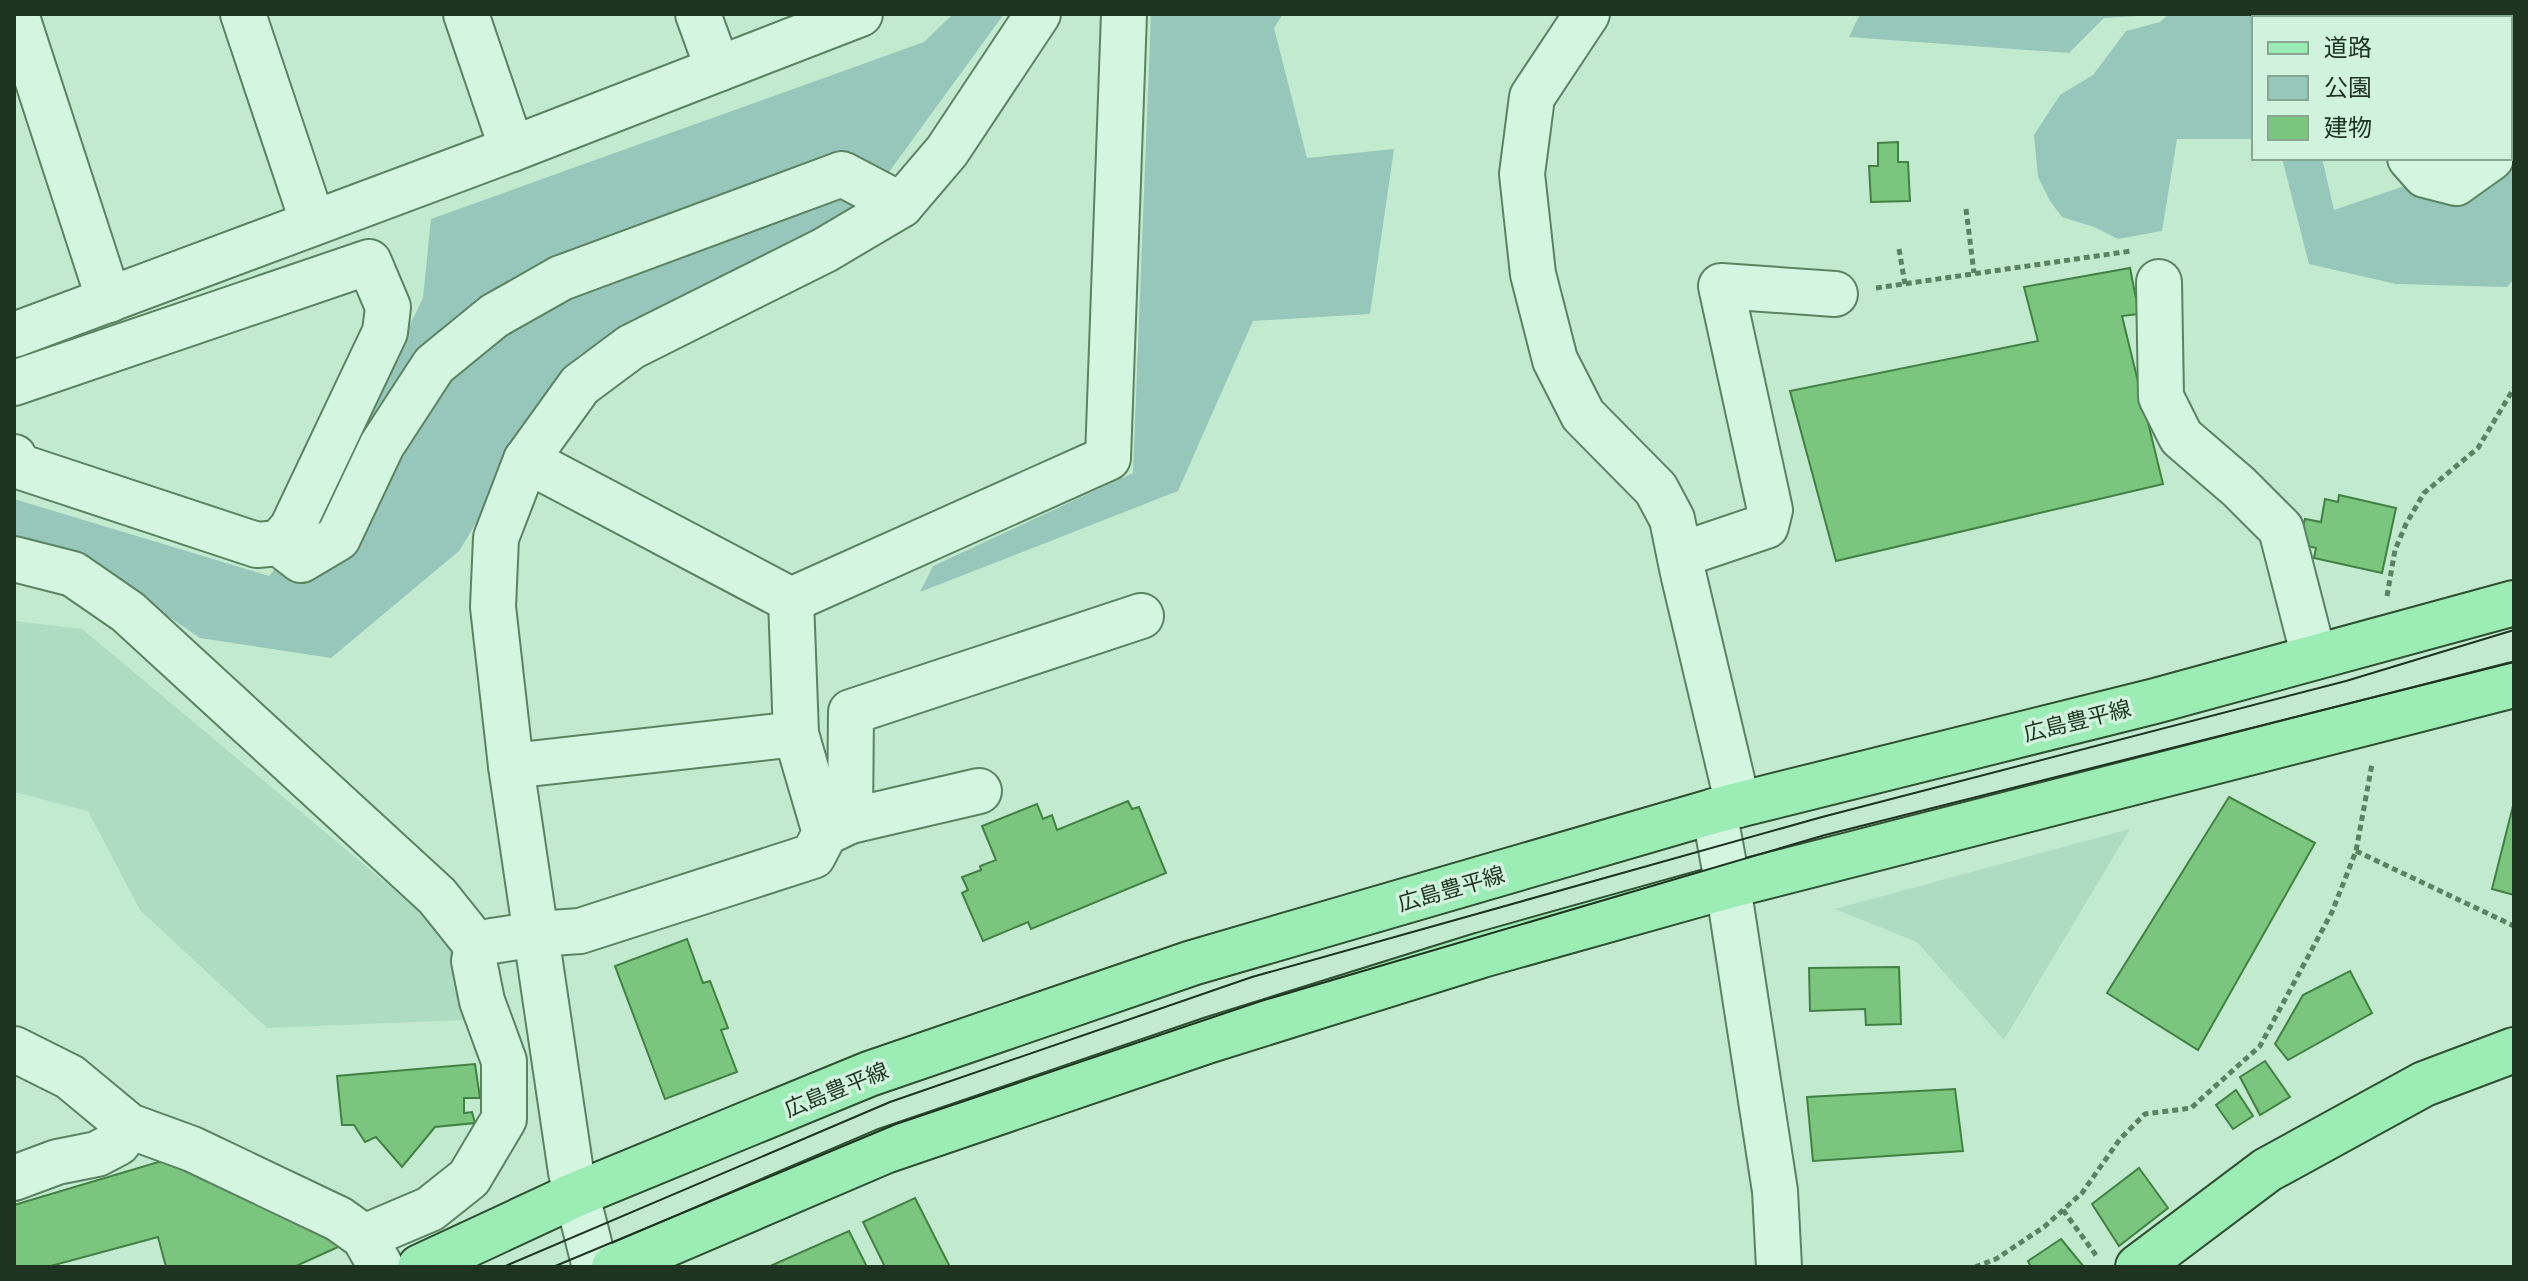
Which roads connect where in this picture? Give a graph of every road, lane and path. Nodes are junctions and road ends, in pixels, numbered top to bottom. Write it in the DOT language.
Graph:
graph roads {
  1 [pos="16,14"];
  2 [pos="243,14"];
  3 [pos="466,14"];
  4 [pos="698,14"];
  5 [pos="860,14"];
  6 [pos="1038,14"];
  7 [pos="1124,14"];
  8 [pos="1587,14"];
  9 [pos="718,69"];
  10 [pos="512,149"];
  11 [pos="2412,160"];
  12 [pos="2488,160"];
  13 [pos="901,205"];
  14 [pos="1966,209"];
  15 [pos="313,223"];
  16 [pos="1899,249"];
  17 [pos="2116,252"];
  18 [pos="1974,273"];
  19 [pos="2159,282"];
  20 [pos="1905,284"];
  21 [pos="1835,294"];
  22 [pos="109,300"];
  23 [pos="14,335"];
  24 [pos="14,383"];
  25 [pos="2514,388"];
  26 [pos="14,457"];
  27 [pos="526,460"];
  28 [pos="279,543"];
  29 [pos="1680,555"];
  30 [pos="14,559"];
  31 [pos="791,600"];
  32 [pos="2514,603"];
  33 [pos="2384,606"];
  34 [pos="1141,616"];
  35 [pos="2314,657"];
  36 [pos="2514,685"];
  37 [pos="796,734"];
  38 [pos="2373,756"];
  39 [pos="511,766"];
  40 [pos="979,791"];
  41 [pos="1726,808"];
  42 [pos="838,827"];
  43 [pos="2356,851"];
  44 [pos="1728,886"];
  45 [pos="2514,926"];
  46 [pos="537,934"];
  47 [pos="477,946"];
  48 [pos="14,1049"];
  49 [pos="2514,1050"];
  50 [pos="129,1126"];
  51 [pos="14,1178"];
  52 [pos="577,1194"];
  53 [pos="2063,1210"];
  54 [pos="373,1252"];
  55 [pos="420,1267"];
  56 [pos="595,1267"];
  57 [pos="614,1267"];
  58 [pos="1779,1267"];
  59 [pos="1975,1267"];
  60 [pos="2105,1267"];
  61 [pos="2138,1267"];
  1 -- 22 [label="street"];
  2 -- 15 [label="street"];
  3 -- 10 [label="street"];
  4 -- 9 [label="street"];
  5 -- 9 [label="street"];
  6 -- 13 [label="street"];
  7 -- 31 [label="street"];
  8 -- 29 [label="street"];
  9 -- 10 [label="street"];
  10 -- 15 [label="street"];
  11 -- 12 [label="street"];
  13 -- 27 [label="street"];
  13 -- 28 [label="street"];
  14 -- 18 [label="path"];
  15 -- 22 [label="street"];
  16 -- 20 [label="path"];
  17 -- 18 [label="path"];
  18 -- 20 [label="path"];
  19 -- 35 [label="street"];
  20 -- 21 [label="path"];
  21 -- 29 [label="street"];
  22 -- 23 [label="street"];
  24 -- 28 [label="street"];
  25 -- 33 [label="path"];
  26 -- 28 [label="street"];
  27 -- 31 [label="street"];
  27 -- 39 [label="street"];
  29 -- 41 [label="street"];
  30 -- 47 [label="street"];
  31 -- 37 [label="street"];
  32 -- 35 [label="main road, 広島豊平線"];
  34 -- 42 [label="street"];
  35 -- 41 [label="main road, 広島豊平線"];
  36 -- 44 [label="main road"];
  37 -- 39 [label="street"];
  37 -- 42 [label="street"];
  38 -- 43 [label="path"];
  39 -- 46 [label="street"];
  40 -- 42 [label="street"];
  41 -- 44 [label="street"];
  41 -- 52 [label="main road, 広島豊平線"];
  42 -- 46 [label="street"];
  43 -- 45 [label="path"];
  43 -- 53 [label="path"];
  44 -- 57 [label="main road"];
  44 -- 58 [label="street"];
  46 -- 47 [label="street"];
  46 -- 52 [label="street"];
  47 -- 54 [label="street"];
  48 -- 50 [label="street"];
  49 -- 61 [label="main road"];
  50 -- 51 [label="street"];
  50 -- 54 [label="street"];
  52 -- 55 [label="main road, 広島豊平線"];
  52 -- 56 [label="street"];
  53 -- 59 [label="path"];
  53 -- 60 [label="path"];
}
